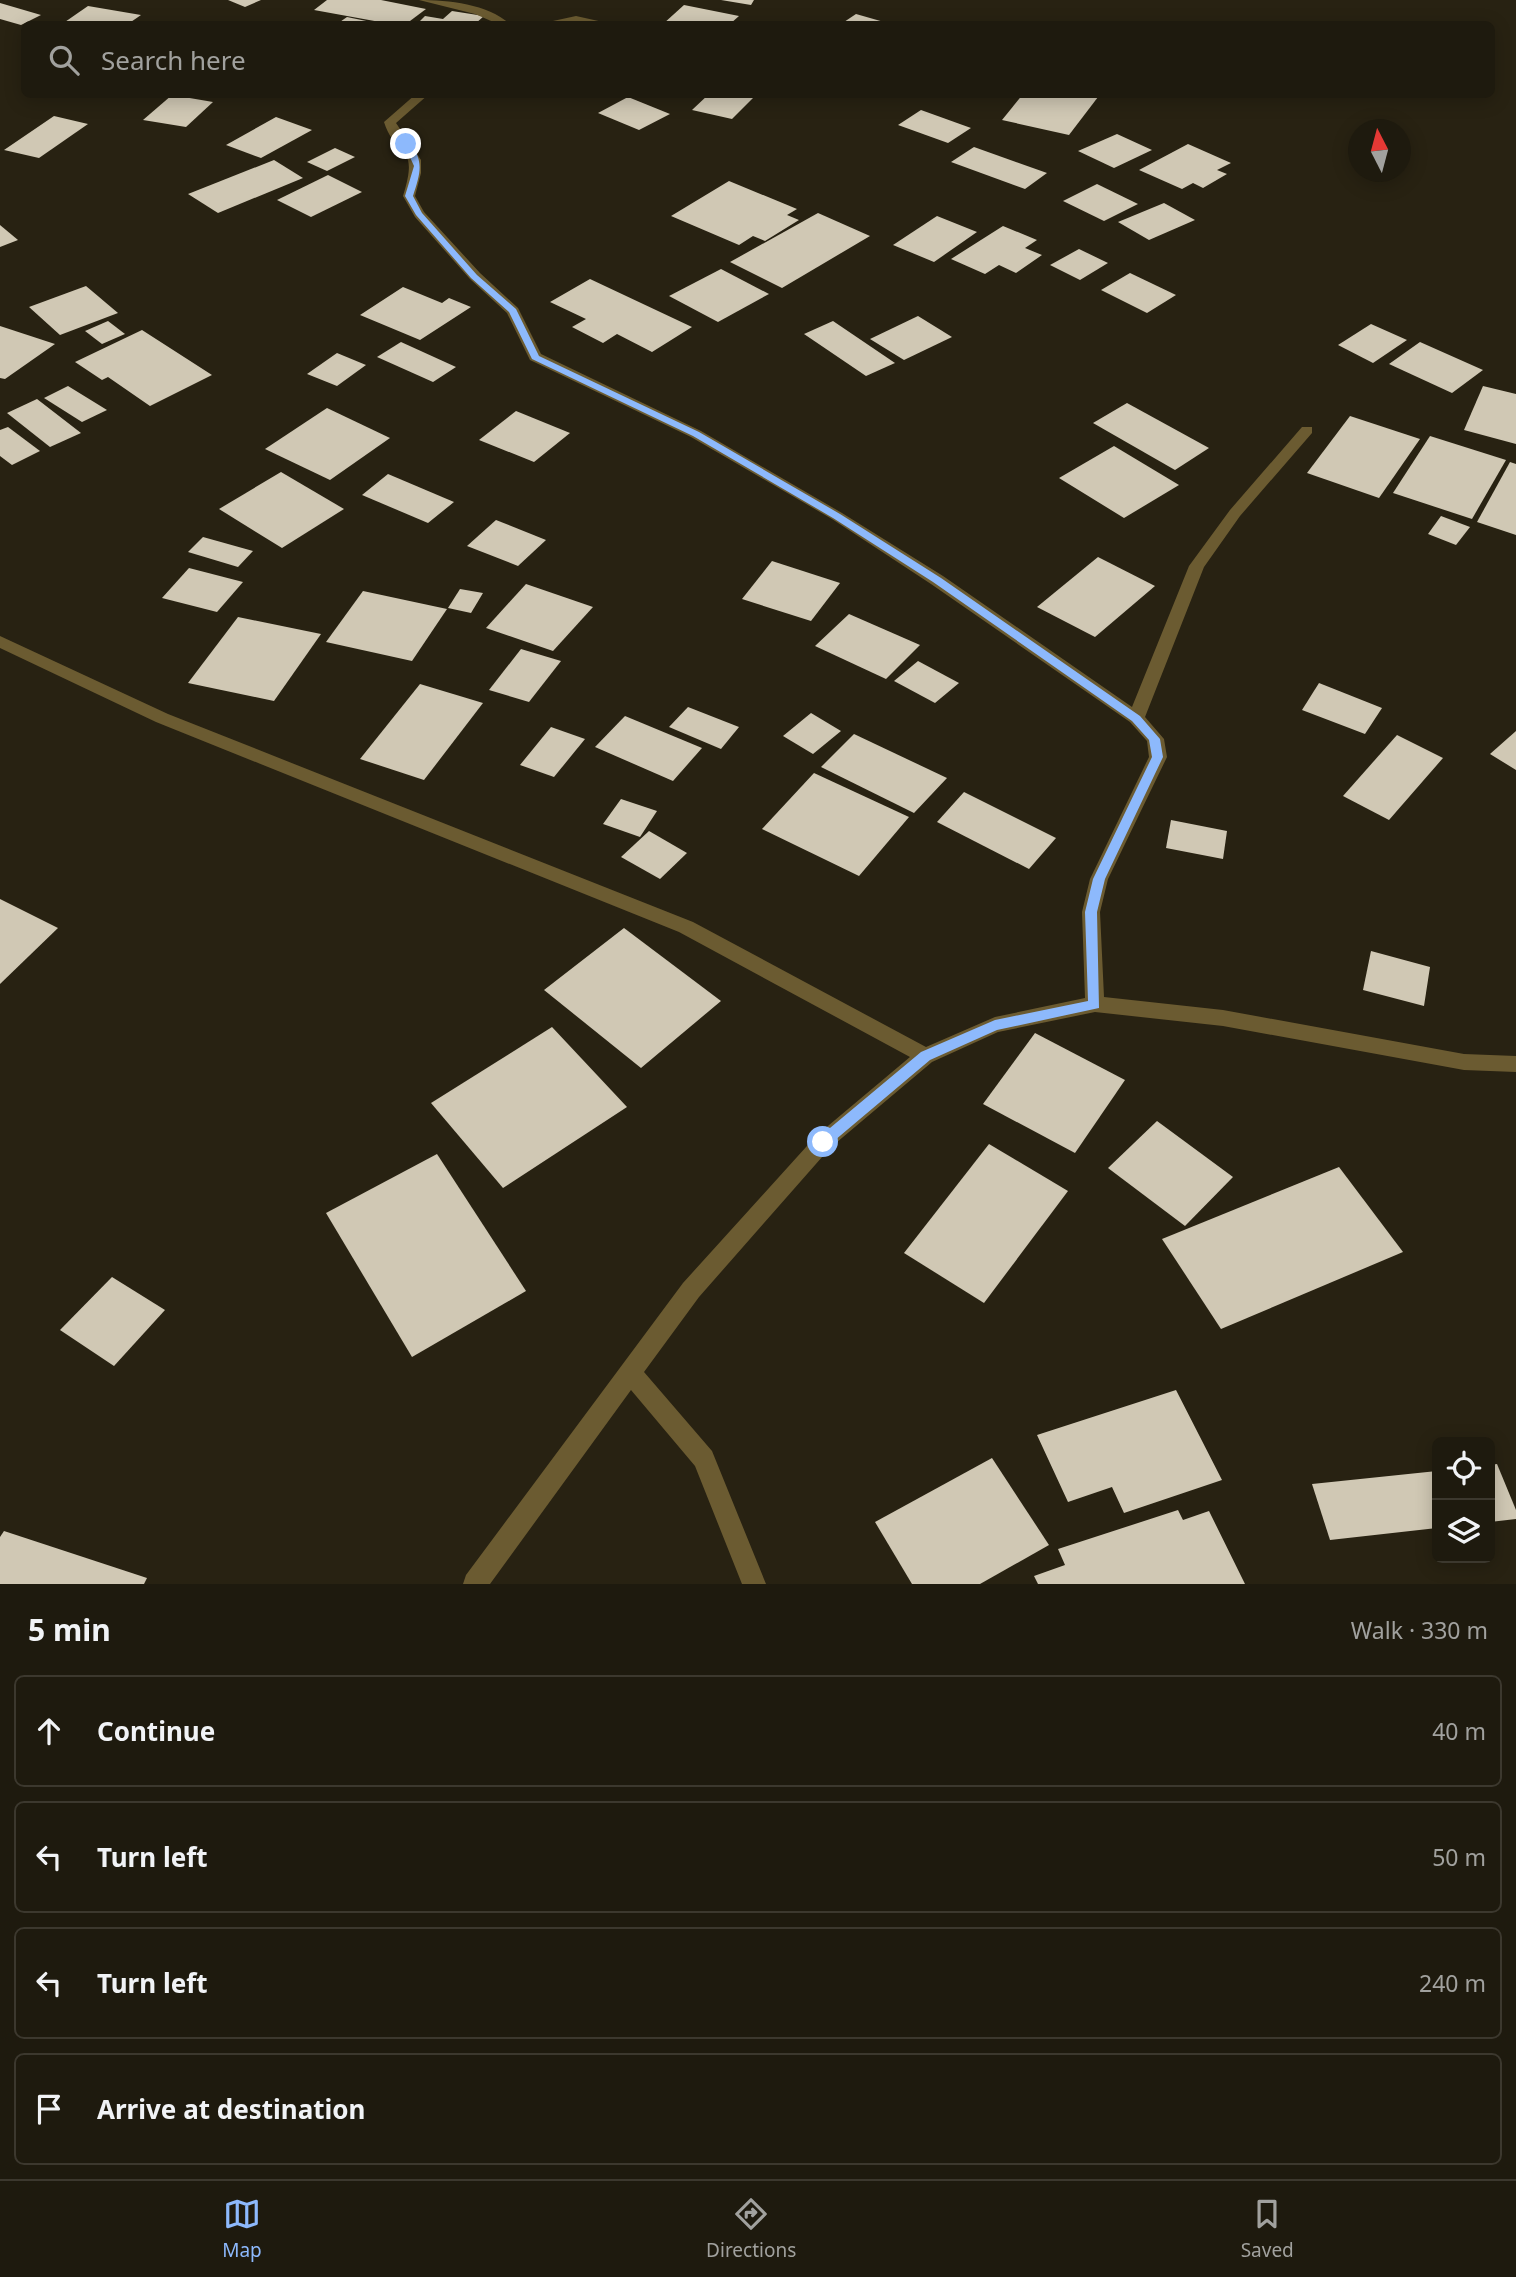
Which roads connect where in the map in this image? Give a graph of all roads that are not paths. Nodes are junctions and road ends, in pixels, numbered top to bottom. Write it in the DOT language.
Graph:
graph roads {
  1 [pos="424,0"];
  2 [pos="499,21"];
  3 [pos="563,21"];
  4 [pos="588,21"];
  5 [pos="419,98"];
  6 [pos="1307,430"];
  7 [pos="0,641"];
  8 [pos="1136,718"];
  9 [pos="1095,1004"];
  10 [pos="925,1056"];
  11 [pos="1516,1064"];
  12 [pos="631,1373"];
  13 [pos="475,1584"];
  14 [pos="754,1584"];
  1 -- 2 [label="street"];
  3 -- 4 [label="street"];
  5 -- 8 [label="street"];
  6 -- 8 [label="street"];
  7 -- 10 [label="street"];
  8 -- 9 [label="street"];
  9 -- 10 [label="street"];
  9 -- 11 [label="street"];
  10 -- 12 [label="street"];
  12 -- 13 [label="street"];
  12 -- 14 [label="street"];
}
